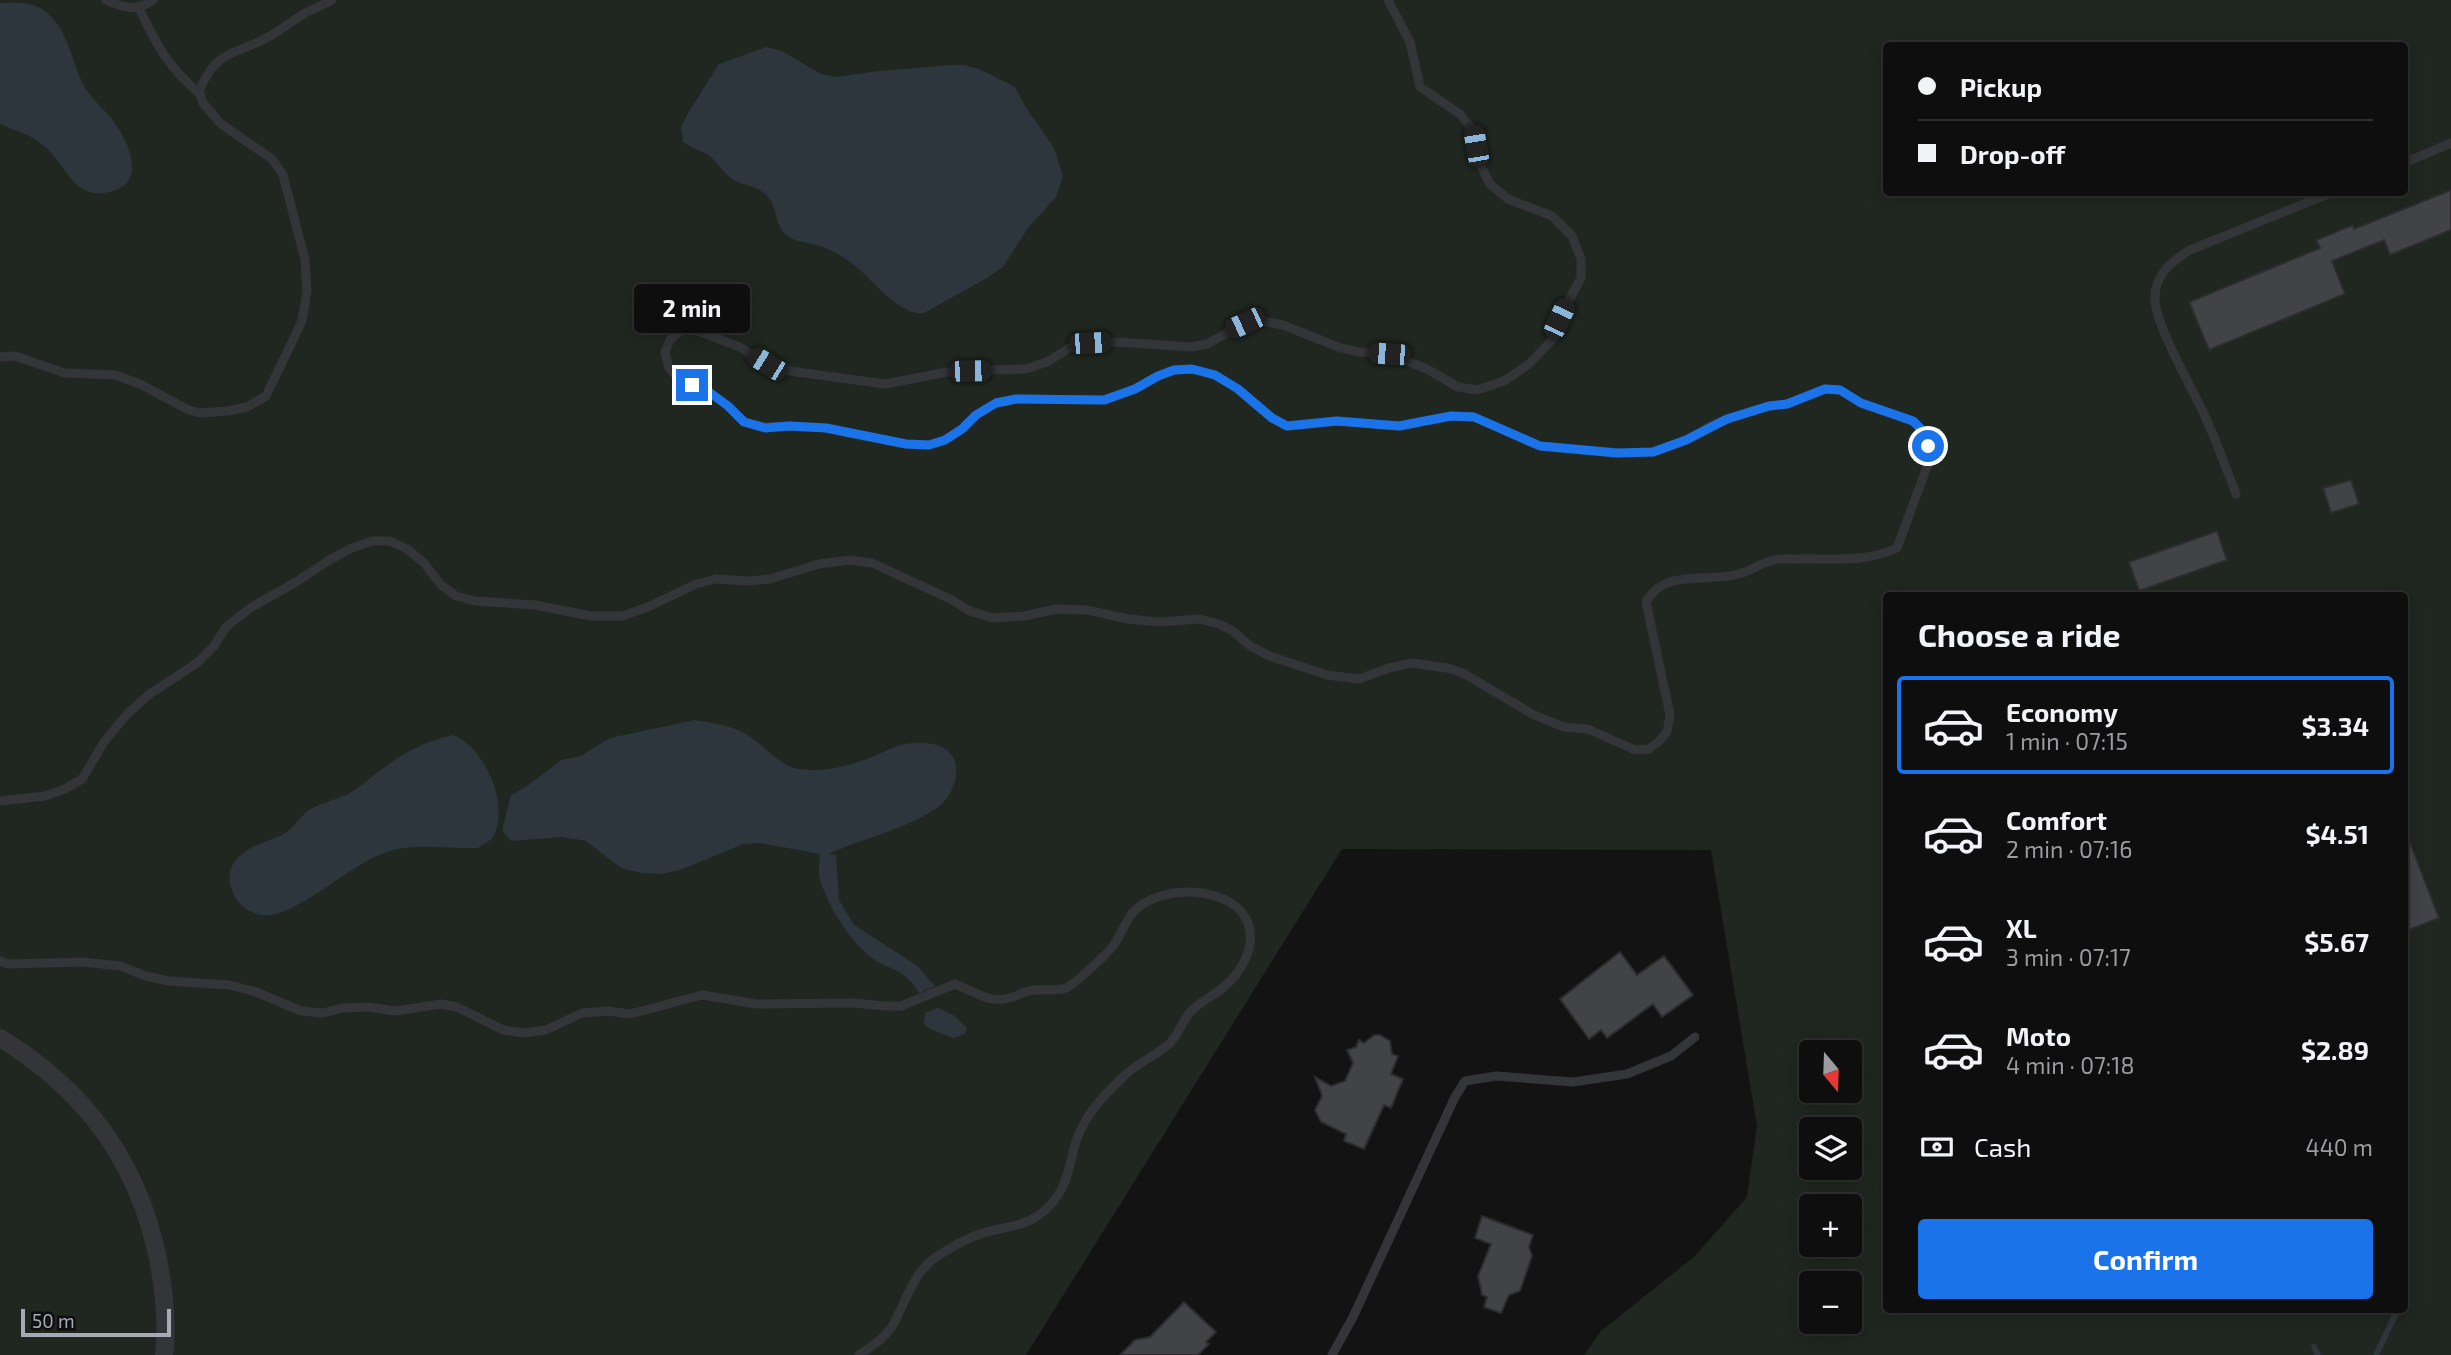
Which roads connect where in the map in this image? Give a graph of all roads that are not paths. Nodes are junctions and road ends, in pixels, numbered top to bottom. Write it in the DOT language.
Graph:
graph roads {
  1 [pos="106,0"];
  2 [pos="153,0"];
  3 [pos="332,0"];
  4 [pos="1388,0"];
  5 [pos="139,8"];
  6 [pos="201,96"];
  7 [pos="2451,143"];
  8 [pos="2408,161"];
  9 [pos="2323,196"];
  10 [pos="0,357"];
  11 [pos="2236,494"];
  12 [pos="0,801"];
  13 [pos="0,961"];
  14 [pos="1695,1037"];
  15 [pos="0,1038"];
  16 [pos="164,1355"];
  17 [pos="859,1355"];
  18 [pos="1332,1355"];
  1 -- 5 [label="lane"];
  2 -- 5 [label="lane"];
  3 -- 6 [label="lane"];
  4 -- 12 [label="lane"];
  5 -- 6 [label="lane"];
  6 -- 10 [label="lane"];
  7 -- 8 [label="lane"];
  9 -- 11 [label="lane"];
  13 -- 17 [label="lane"];
  14 -- 18 [label="lane"];
  15 -- 16 [label="street"];
}
